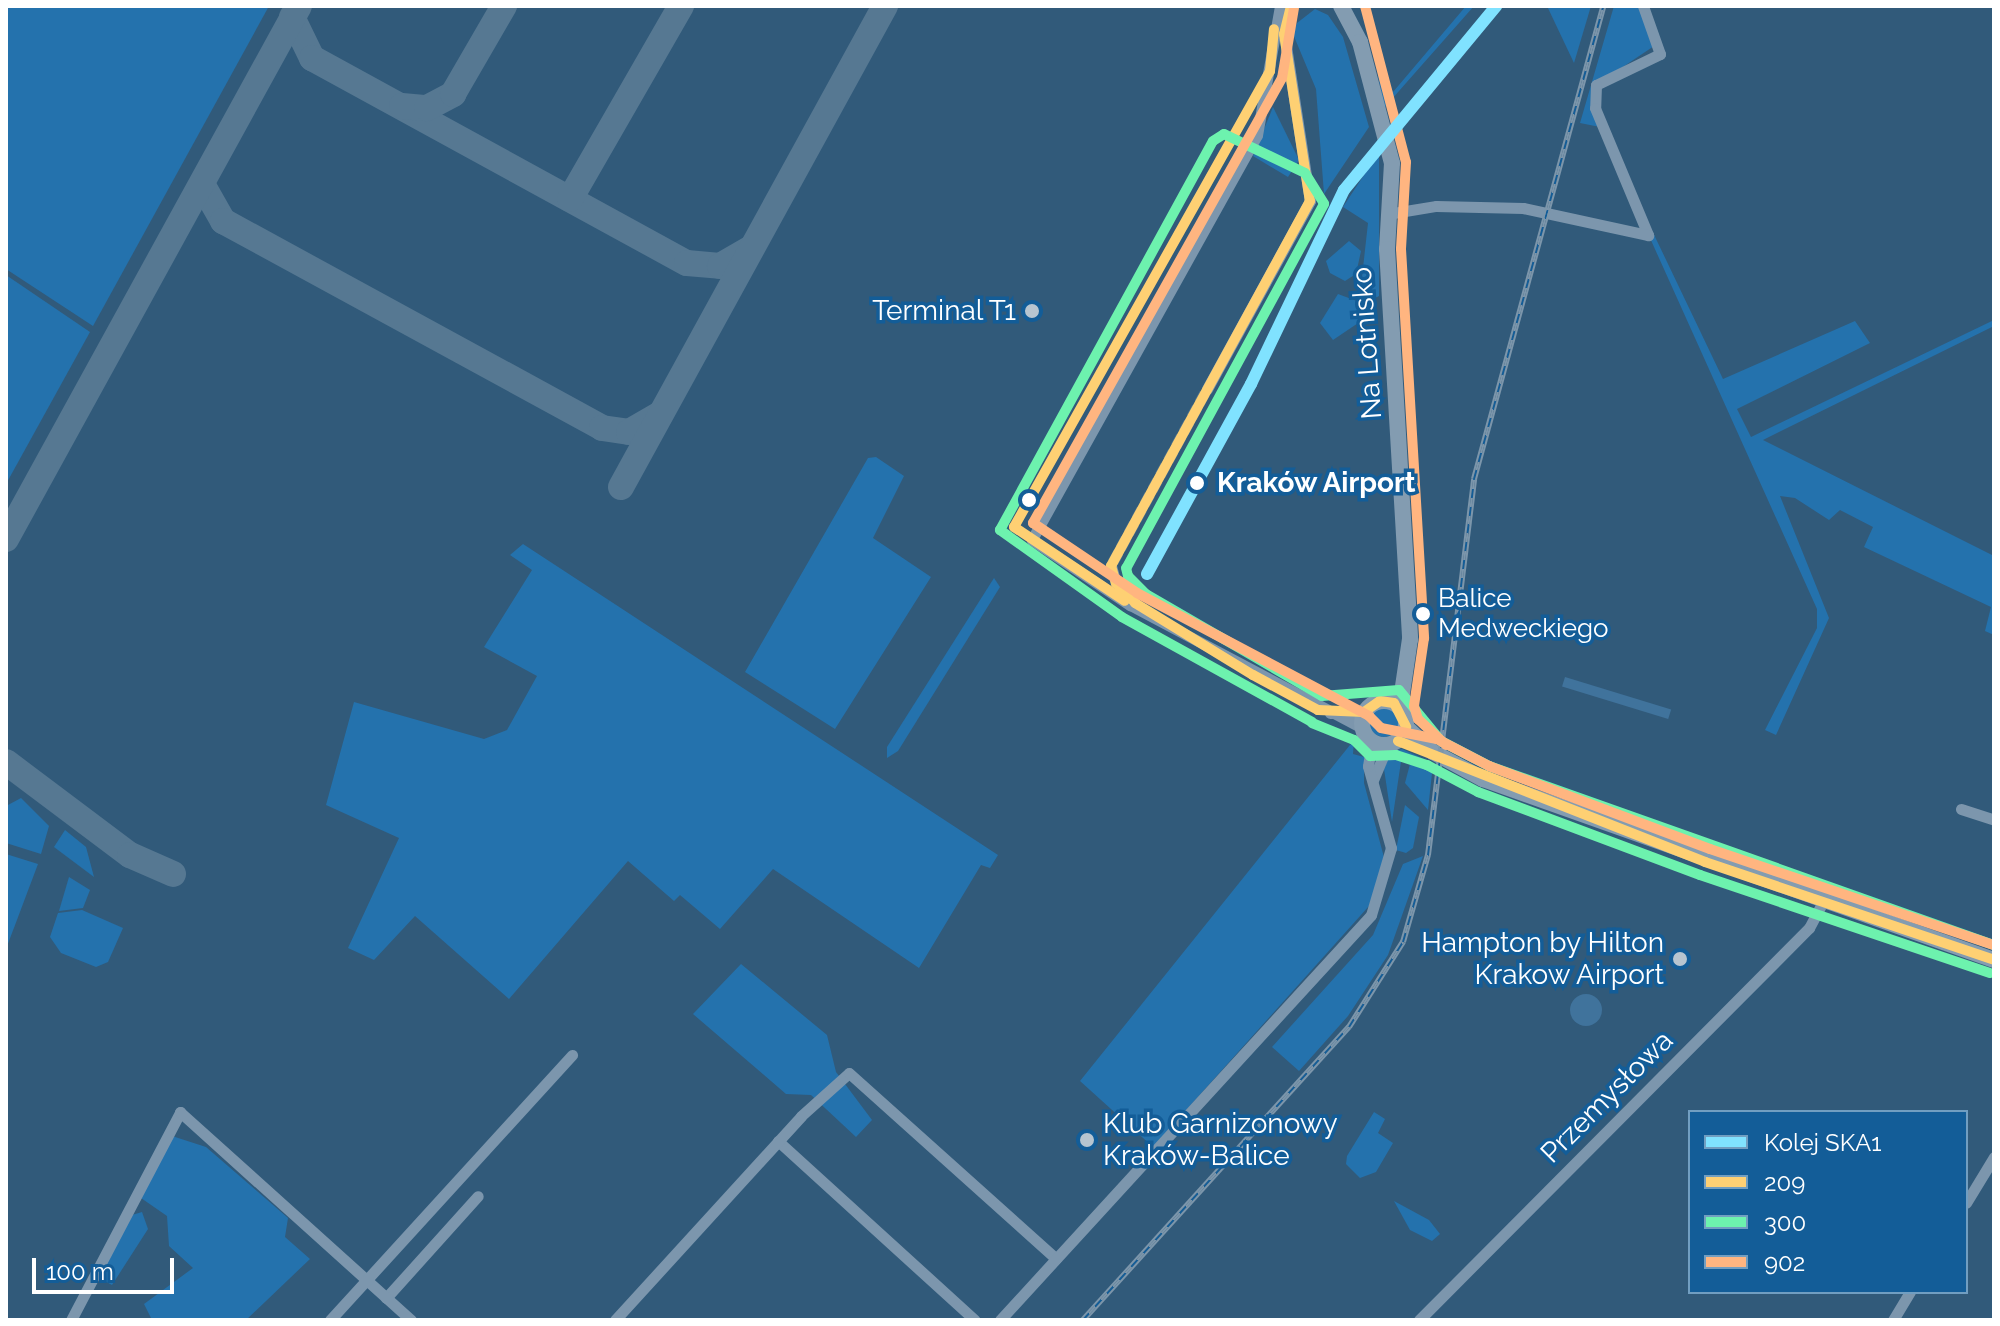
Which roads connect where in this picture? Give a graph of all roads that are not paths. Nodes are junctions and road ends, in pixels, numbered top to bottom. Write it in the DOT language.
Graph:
graph roads {
  1 [pos="1643,6"];
  2 [pos="1343,7"];
  3 [pos="1290,8"];
  4 [pos="1387,214"];
  5 [pos="1207,389"];
  6 [pos="1089,573"];
  7 [pos="1135,603"];
  8 [pos="1393,704"];
  9 [pos="1382,733"];
  10 [pos="1961,809"];
  11 [pos="1994,820"];
  12 [pos="1823,902"];
  13 [pos="1994,960"];
  14 [pos="572,1055"];
  15 [pos="778,1141"];
  16 [pos="1994,1157"];
  17 [pos="478,1196"];
  18 [pos="1968,1200"];
  19 [pos="1056,1259"];
  20 [pos="367,1280"];
  21 [pos="1909,1294"];
  22 [pos="386,1298"];
  23 [pos="71,1320"];
  24 [pos="330,1320"];
  25 [pos="411,1320"];
  26 [pos="615,1320"];
  27 [pos="975,1320"];
  28 [pos="1000,1320"];
  29 [pos="1419,1320"];
  30 [pos="1893,1320"];
  1 -- 4 [label="street"];
  2 -- 4 [label="main road, Na Lotnisko"];
  3 -- 5 [label="street"];
  3 -- 6 [label="street"];
  4 -- 8 [label="main road, Na Lotnisko"];
  6 -- 7 [label="street"];
  6 -- 7 [label="street"];
  7 -- 9 [label="street"];
  8 -- 9 [label="main road"];
  8 -- 9 [label="main road"];
  9 -- 12 [label="main road"];
  9 -- 19 [label="street"];
  10 -- 11 [label="street"];
  12 -- 13 [label="main road"];
  12 -- 29 [label="street, Przemysłowa"];
  14 -- 20 [label="street"];
  15 -- 19 [label="street"];
  15 -- 26 [label="street"];
  15 -- 27 [label="street"];
  16 -- 18 [label="street"];
  17 -- 22 [label="street"];
  19 -- 28 [label="street"];
  20 -- 22 [label="street"];
  20 -- 23 [label="street"];
  20 -- 24 [label="street"];
  21 -- 30 [label="street"];
  22 -- 25 [label="street"];
}
